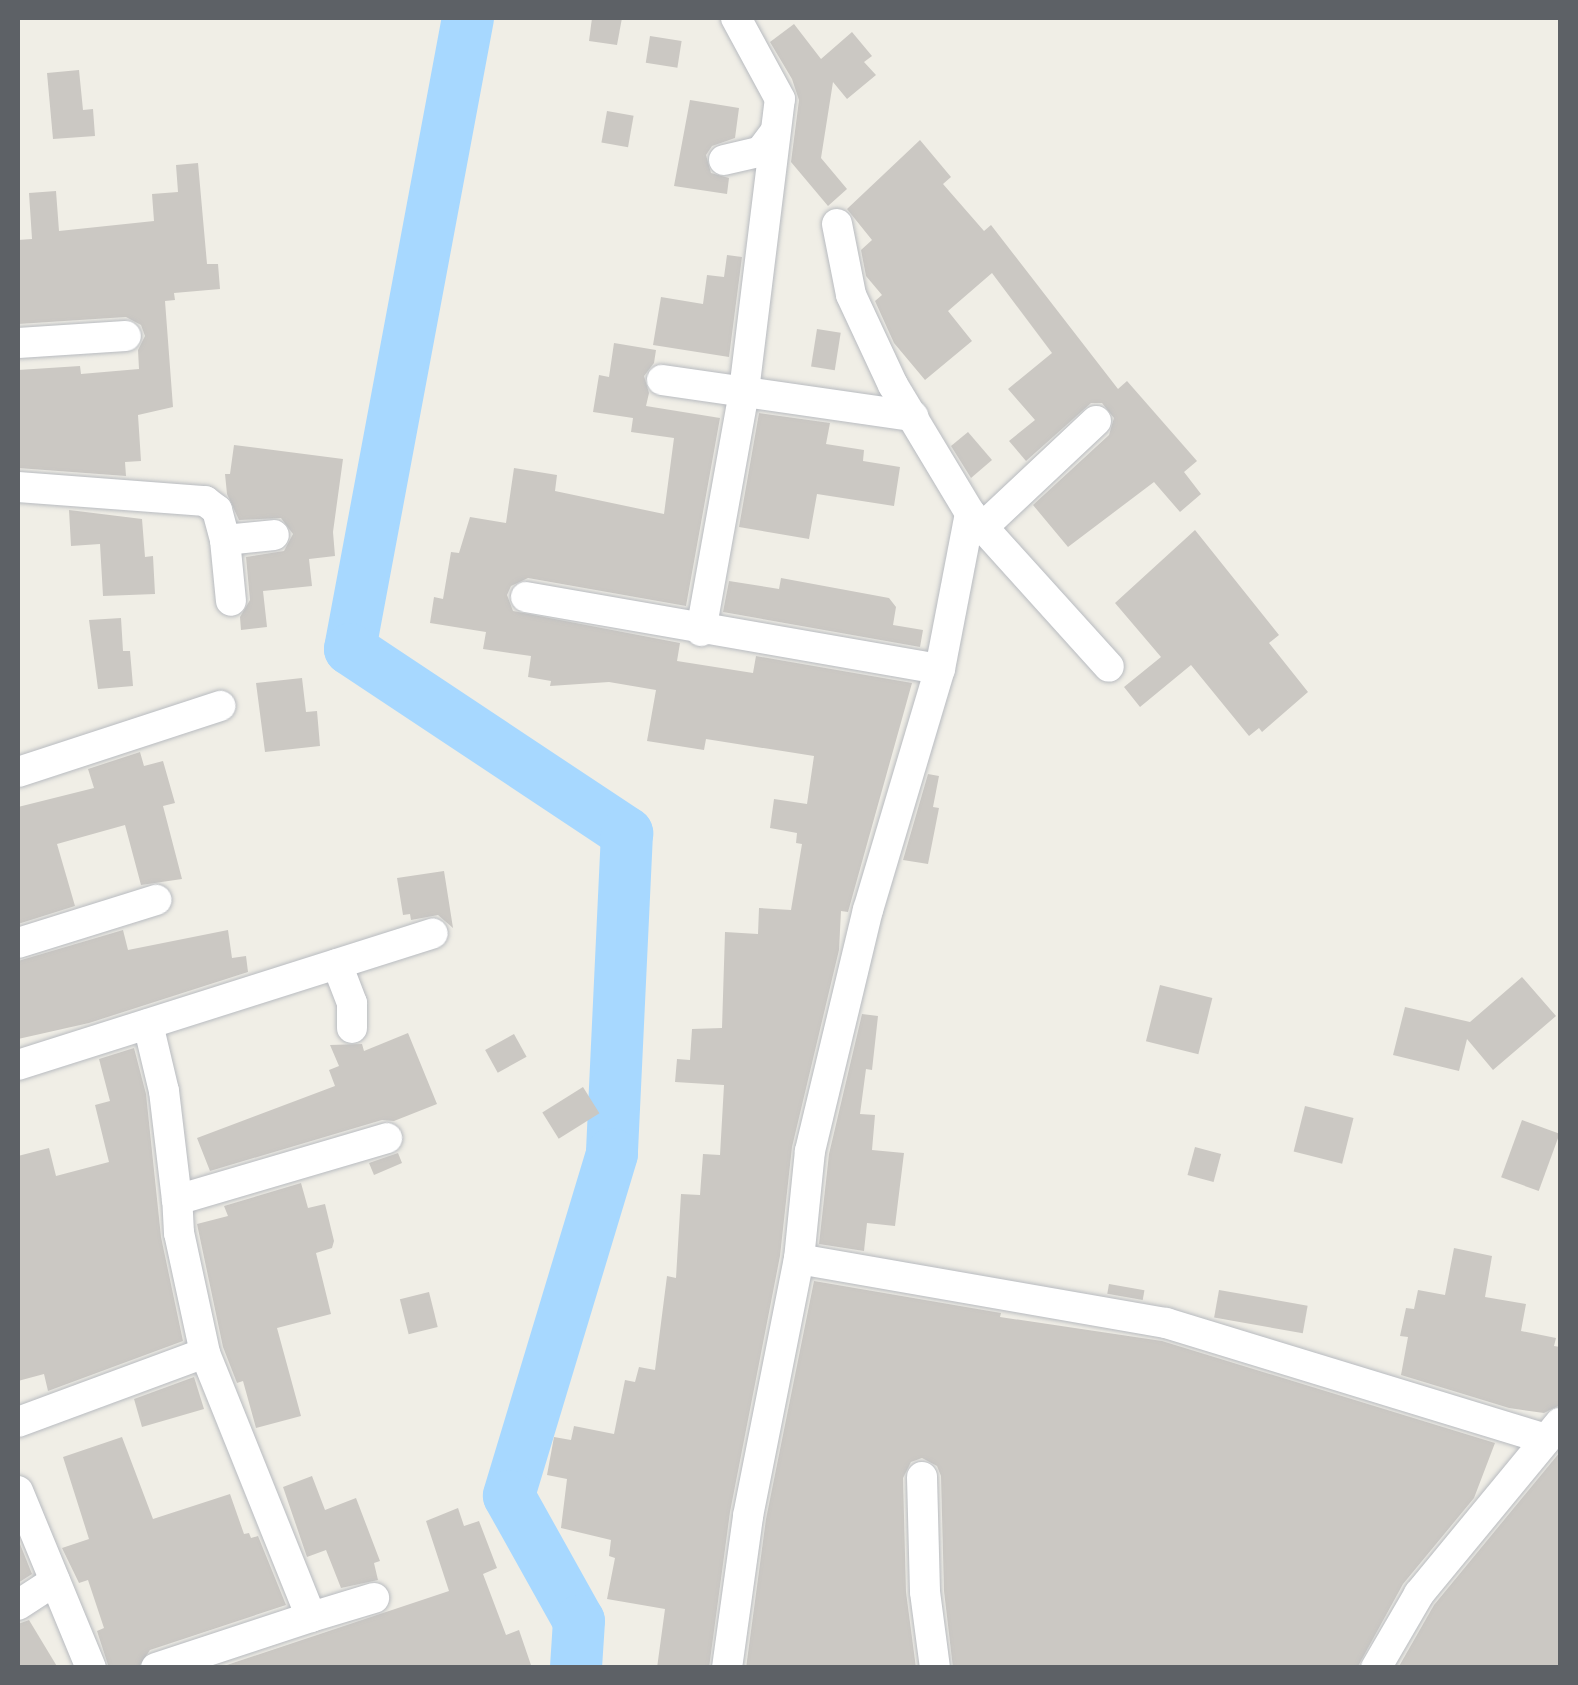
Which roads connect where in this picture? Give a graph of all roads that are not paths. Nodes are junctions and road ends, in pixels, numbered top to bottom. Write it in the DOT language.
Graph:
graph roads {
  1 [pos="736,18"];
  2 [pos="775,132"];
  3 [pos="724,160"];
  4 [pos="836,224"];
  5 [pos="126,336"];
  6 [pos="18,343"];
  7 [pos="662,380"];
  8 [pos="744,391"];
  9 [pos="913,416"];
  10 [pos="1096,421"];
  11 [pos="18,487"];
  12 [pos="976,520"];
  13 [pos="274,535"];
  14 [pos="225,540"];
  15 [pos="526,597"];
  16 [pos="231,600"];
  17 [pos="701,631"];
  18 [pos="1109,667"];
  19 [pos="940,670"];
  20 [pos="220,706"];
  21 [pos="18,772"];
  22 [pos="156,900"];
  23 [pos="434,933"];
  24 [pos="18,943"];
  25 [pos="336,964"];
  26 [pos="148,1024"];
  27 [pos="352,1028"];
  28 [pos="18,1065"];
  29 [pos="387,1138"];
  30 [pos="177,1200"];
  31 [pos="799,1259"];
  32 [pos="205,1353"];
  33 [pos="18,1422"];
  34 [pos="1553,1431"];
  35 [pos="922,1476"];
  36 [pos="18,1491"];
  37 [pos="28,1544"];
  38 [pos="55,1581"];
  39 [pos="374,1598"];
  40 [pos="18,1605"];
  41 [pos="311,1617"];
  42 [pos="92,1668"];
  43 [pos="156,1668"];
  44 [pos="727,1668"];
  45 [pos="935,1668"];
  46 [pos="1376,1668"];
  1 -- 2 [label="street"];
  2 -- 3 [label="street"];
  2 -- 8 [label="street"];
  4 -- 9 [label="street"];
  5 -- 6 [label="street"];
  7 -- 8 [label="street"];
  8 -- 9 [label="street"];
  8 -- 17 [label="street"];
  9 -- 12 [label="street"];
  10 -- 12 [label="street"];
  11 -- 14 [label="street"];
  12 -- 18 [label="street"];
  12 -- 19 [label="street"];
  13 -- 14 [label="street"];
  14 -- 16 [label="street"];
  15 -- 17 [label="street"];
  17 -- 19 [label="street"];
  19 -- 31 [label="street"];
  20 -- 21 [label="street"];
  22 -- 24 [label="street"];
  23 -- 25 [label="street"];
  25 -- 26 [label="street"];
  25 -- 27 [label="street"];
  26 -- 28 [label="street"];
  26 -- 30 [label="street"];
  29 -- 30 [label="street"];
  30 -- 32 [label="street"];
  31 -- 34 [label="street"];
  31 -- 44 [label="street"];
  32 -- 33 [label="street"];
  32 -- 41 [label="street"];
  34 -- 46 [label="street"];
  35 -- 45 [label="street"];
  36 -- 37 [label="street"];
  37 -- 38 [label="street"];
  38 -- 40 [label="street"];
  38 -- 42 [label="street"];
  39 -- 41 [label="street"];
  41 -- 43 [label="street"];
}
